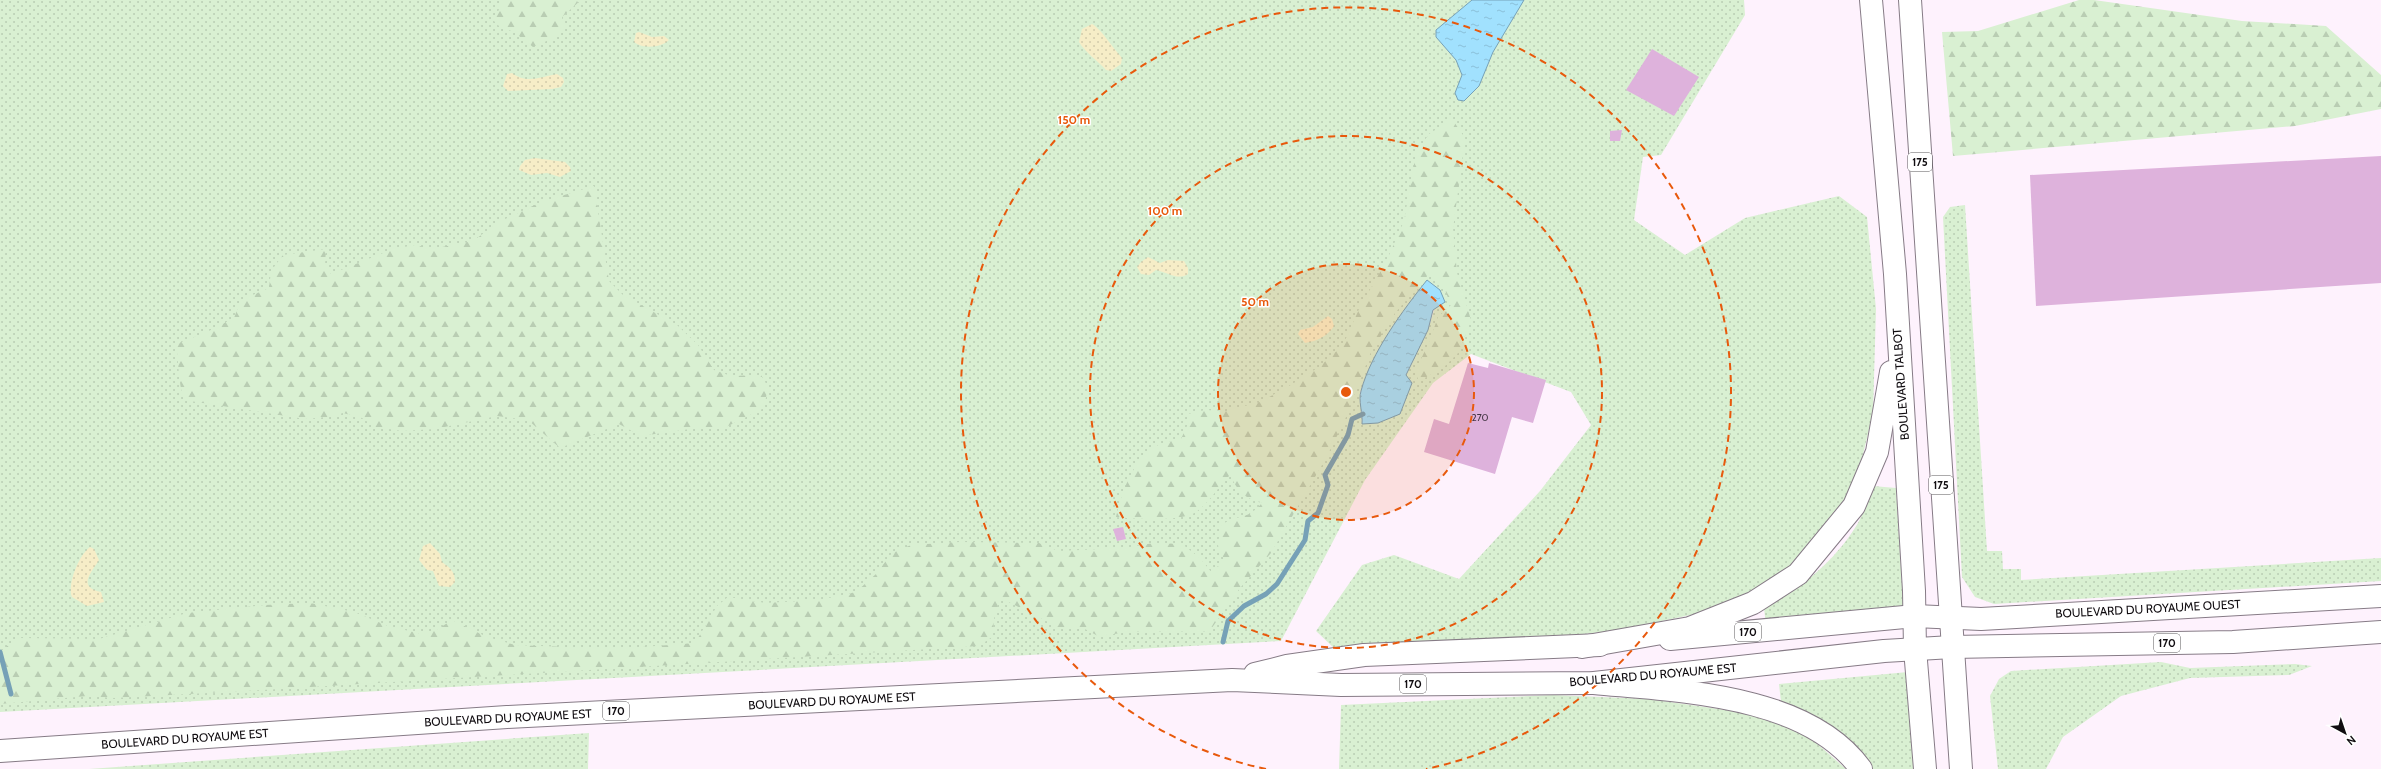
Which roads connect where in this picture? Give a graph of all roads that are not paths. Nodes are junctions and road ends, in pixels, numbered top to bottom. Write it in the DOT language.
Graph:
graph roads {
  1 [pos="1871,0"];
  2 [pos="1910,0"];
  3 [pos="1895,297"];
  4 [pos="2381,596"];
  5 [pos="1915,616"];
  6 [pos="1950,617"];
  7 [pos="2381,632"];
  8 [pos="1582,647"];
  9 [pos="1952,647"];
  10 [pos="1915,649"];
  11 [pos="1232,680"];
  12 [pos="1594,683"];
  13 [pos="0,751"];
  14 [pos="1861,769"];
  15 [pos="1925,769"];
  16 [pos="1961,769"];
  1 -- 3 [label="main road, BOULEVARD TALBOT"];
  2 -- 6 [label="main road, 175"];
  3 -- 5 [label="main road, BOULEVARD TALBOT"];
  3 -- 8 [label="main road"];
  4 -- 6 [label="main road, BOULEVARD DU ROYAUME OUEST / 170"];
  5 -- 6 [label="main road, BOULEVARD DU ROYAUME OUEST / 170"];
  5 -- 8 [label="main road, BOULEVARD DU ROYAUME EST / 170"];
  5 -- 10 [label="main road, BOULEVARD TALBOT"];
  6 -- 9 [label="main road, 175"];
  7 -- 9 [label="main road, 170"];
  8 -- 11 [label="main road, BOULEVARD DU ROYAUME EST / 170"];
  9 -- 10 [label="main road, BOULEVARD DU ROYAUME EST / 170"];
  9 -- 16 [label="main road, 175"];
  10 -- 12 [label="main road, BOULEVARD DU ROYAUME EST / 170"];
  10 -- 15 [label="main road, BOULEVARD TALBOT"];
  11 -- 12 [label="main road, BOULEVARD DU ROYAUME EST / 170"];
  11 -- 13 [label="main road, BOULEVARD DU ROYAUME EST / 170"];
  12 -- 14 [label="main road"];
}
